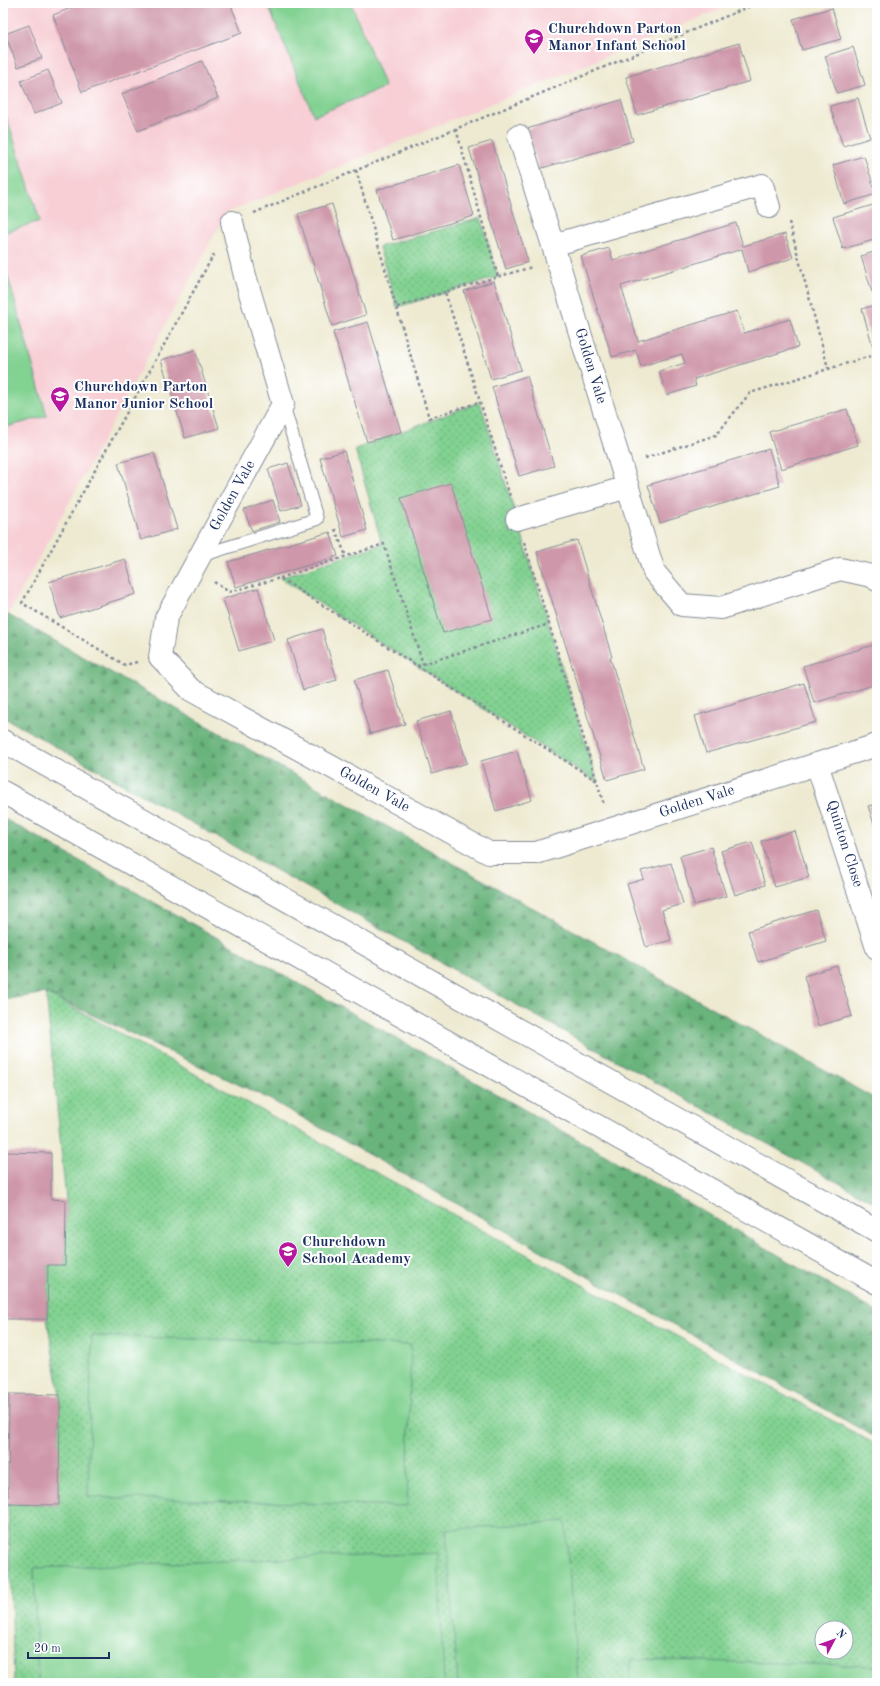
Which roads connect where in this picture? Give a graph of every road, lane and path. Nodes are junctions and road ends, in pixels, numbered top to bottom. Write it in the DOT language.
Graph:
graph roads {
  1 [pos="758,3"];
  2 [pos="456,129"];
  3 [pos="519,136"];
  4 [pos="356,170"];
  5 [pos="769,207"];
  6 [pos="232,222"];
  7 [pos="553,245"];
  8 [pos="498,277"];
  9 [pos="445,292"];
  10 [pos="397,307"];
  11 [pos="877,354"];
  12 [pos="828,368"];
  13 [pos="480,402"];
  14 [pos="283,404"];
  15 [pos="621,466"];
  16 [pos="628,487"];
  17 [pos="317,519"];
  18 [pos="518,519"];
  19 [pos="346,556"];
  20 [pos="196,562"];
  21 [pos="280,578"];
  22 [pos="877,580"];
  23 [pos="549,624"];
  24 [pos="160,657"];
  25 [pos="422,664"];
  26 [pos="417,666"];
  27 [pos="3,741"];
  28 [pos="877,745"];
  29 [pos="818,764"];
  30 [pos="597,782"];
  31 [pos="3,792"];
  32 [pos="877,948"];
  33 [pos="877,1230"];
  34 [pos="877,1283"];
  1 -- 2 [label="path"];
  2 -- 4 [label="path"];
  2 -- 8 [label="path"];
  3 -- 7 [label="main road, Golden Vale"];
  4 -- 6 [label="path"];
  4 -- 10 [label="path"];
  5 -- 7 [label="main road"];
  5 -- 12 [label="path"];
  6 -- 14 [label="main road"];
  6 -- 24 [label="path"];
  7 -- 15 [label="main road, Golden Vale"];
  9 -- 10 [label="path"];
  10 -- 13 [label="path"];
  11 -- 12 [label="path"];
  12 -- 15 [label="path"];
  14 -- 17 [label="lane"];
  14 -- 20 [label="main road, Golden Vale"];
  15 -- 16 [label="main road, Golden Vale"];
  16 -- 18 [label="main road"];
  16 -- 22 [label="main road, Golden Vale"];
  17 -- 19 [label="path"];
  17 -- 20 [label="lane"];
  19 -- 21 [label="path"];
  19 -- 25 [label="path"];
  20 -- 21 [label="path"];
  20 -- 24 [label="main road, Golden Vale"];
  21 -- 26 [label="path"];
  23 -- 25 [label="path"];
  24 -- 29 [label="main road, Golden Vale"];
  25 -- 26 [label="path"];
  26 -- 30 [label="path"];
  27 -- 33 [label="main road"];
  28 -- 29 [label="main road, Golden Vale"];
  29 -- 32 [label="main road, Quinton Close"];
  31 -- 34 [label="main road"];
}
